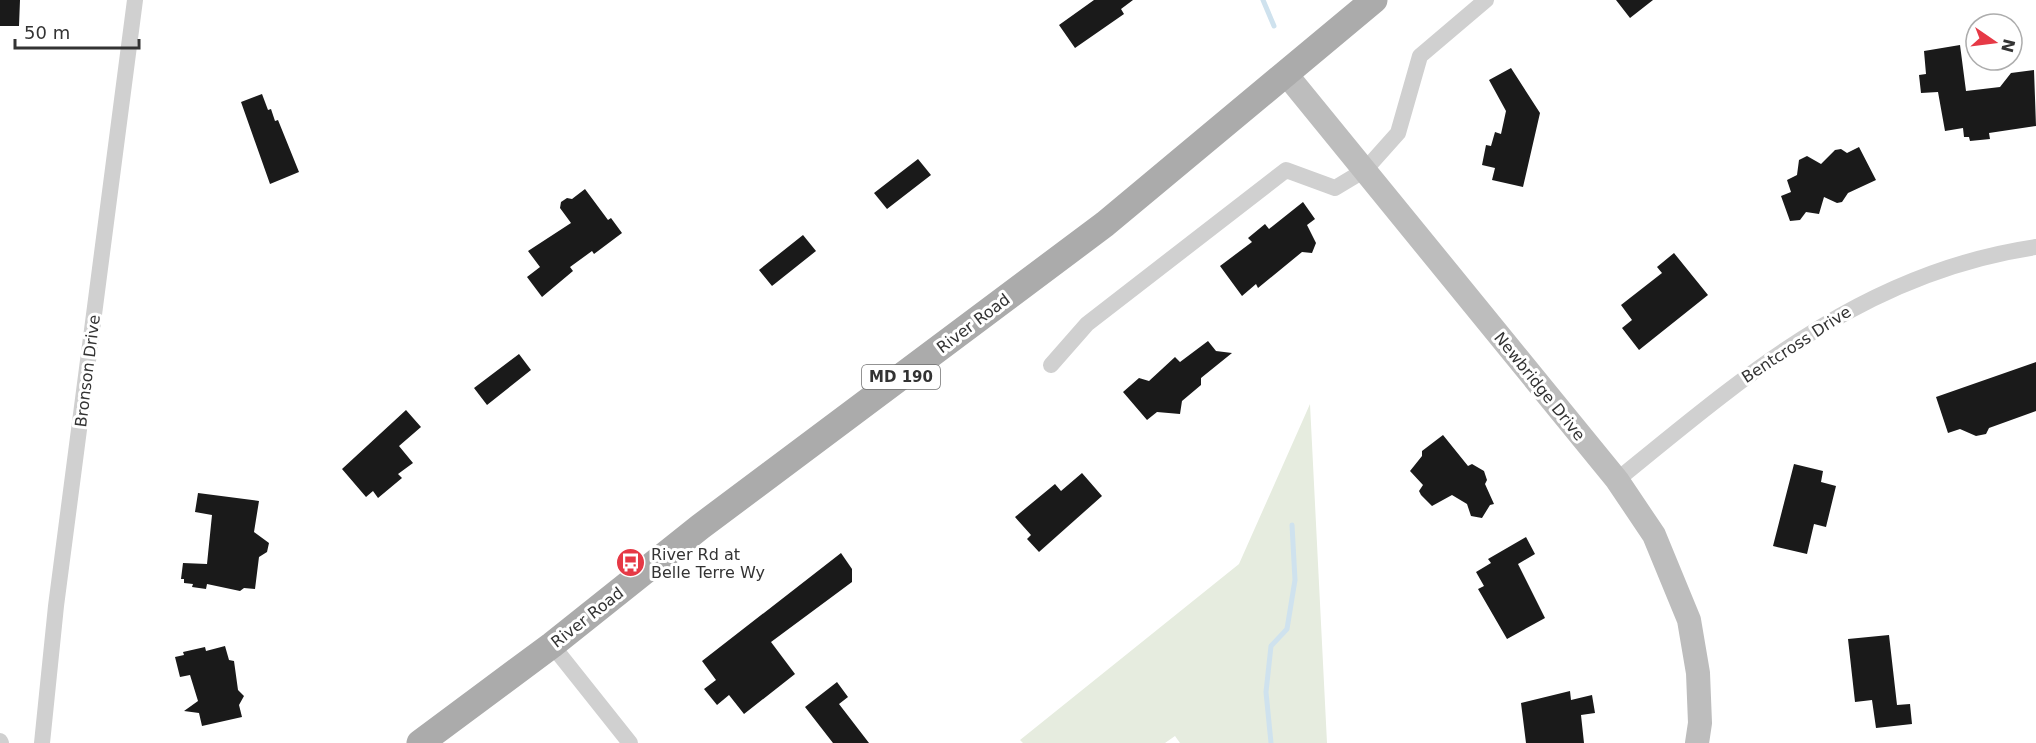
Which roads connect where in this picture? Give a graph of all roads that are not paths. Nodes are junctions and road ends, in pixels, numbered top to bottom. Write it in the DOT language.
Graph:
graph roads {
  1 [pos="135,0"];
  2 [pos="1374,0"];
  3 [pos="1486,0"];
  4 [pos="1286,74"];
  5 [pos="1365,170"];
  6 [pos="2036,247"];
  7 [pos="1051,365"];
  8 [pos="1617,480"];
  9 [pos="552,645"];
  10 [pos="42,743"];
  11 [pos="420,743"];
  12 [pos="630,743"];
  13 [pos="1697,743"];
  1 -- 10 [label="street, Bronson Drive"];
  2 -- 4 [label="main road, River Road / MD 190"];
  3 -- 5 [label="street"];
  4 -- 5 [label="street, Newbridge Drive"];
  4 -- 9 [label="main road, River Road / MD 190"];
  5 -- 7 [label="street"];
  5 -- 8 [label="street, Newbridge Drive"];
  6 -- 8 [label="street, Bentcross Drive"];
  8 -- 13 [label="street, Newbridge Drive"];
  9 -- 11 [label="main road, River Road / MD 190"];
  9 -- 12 [label="street"];
}
